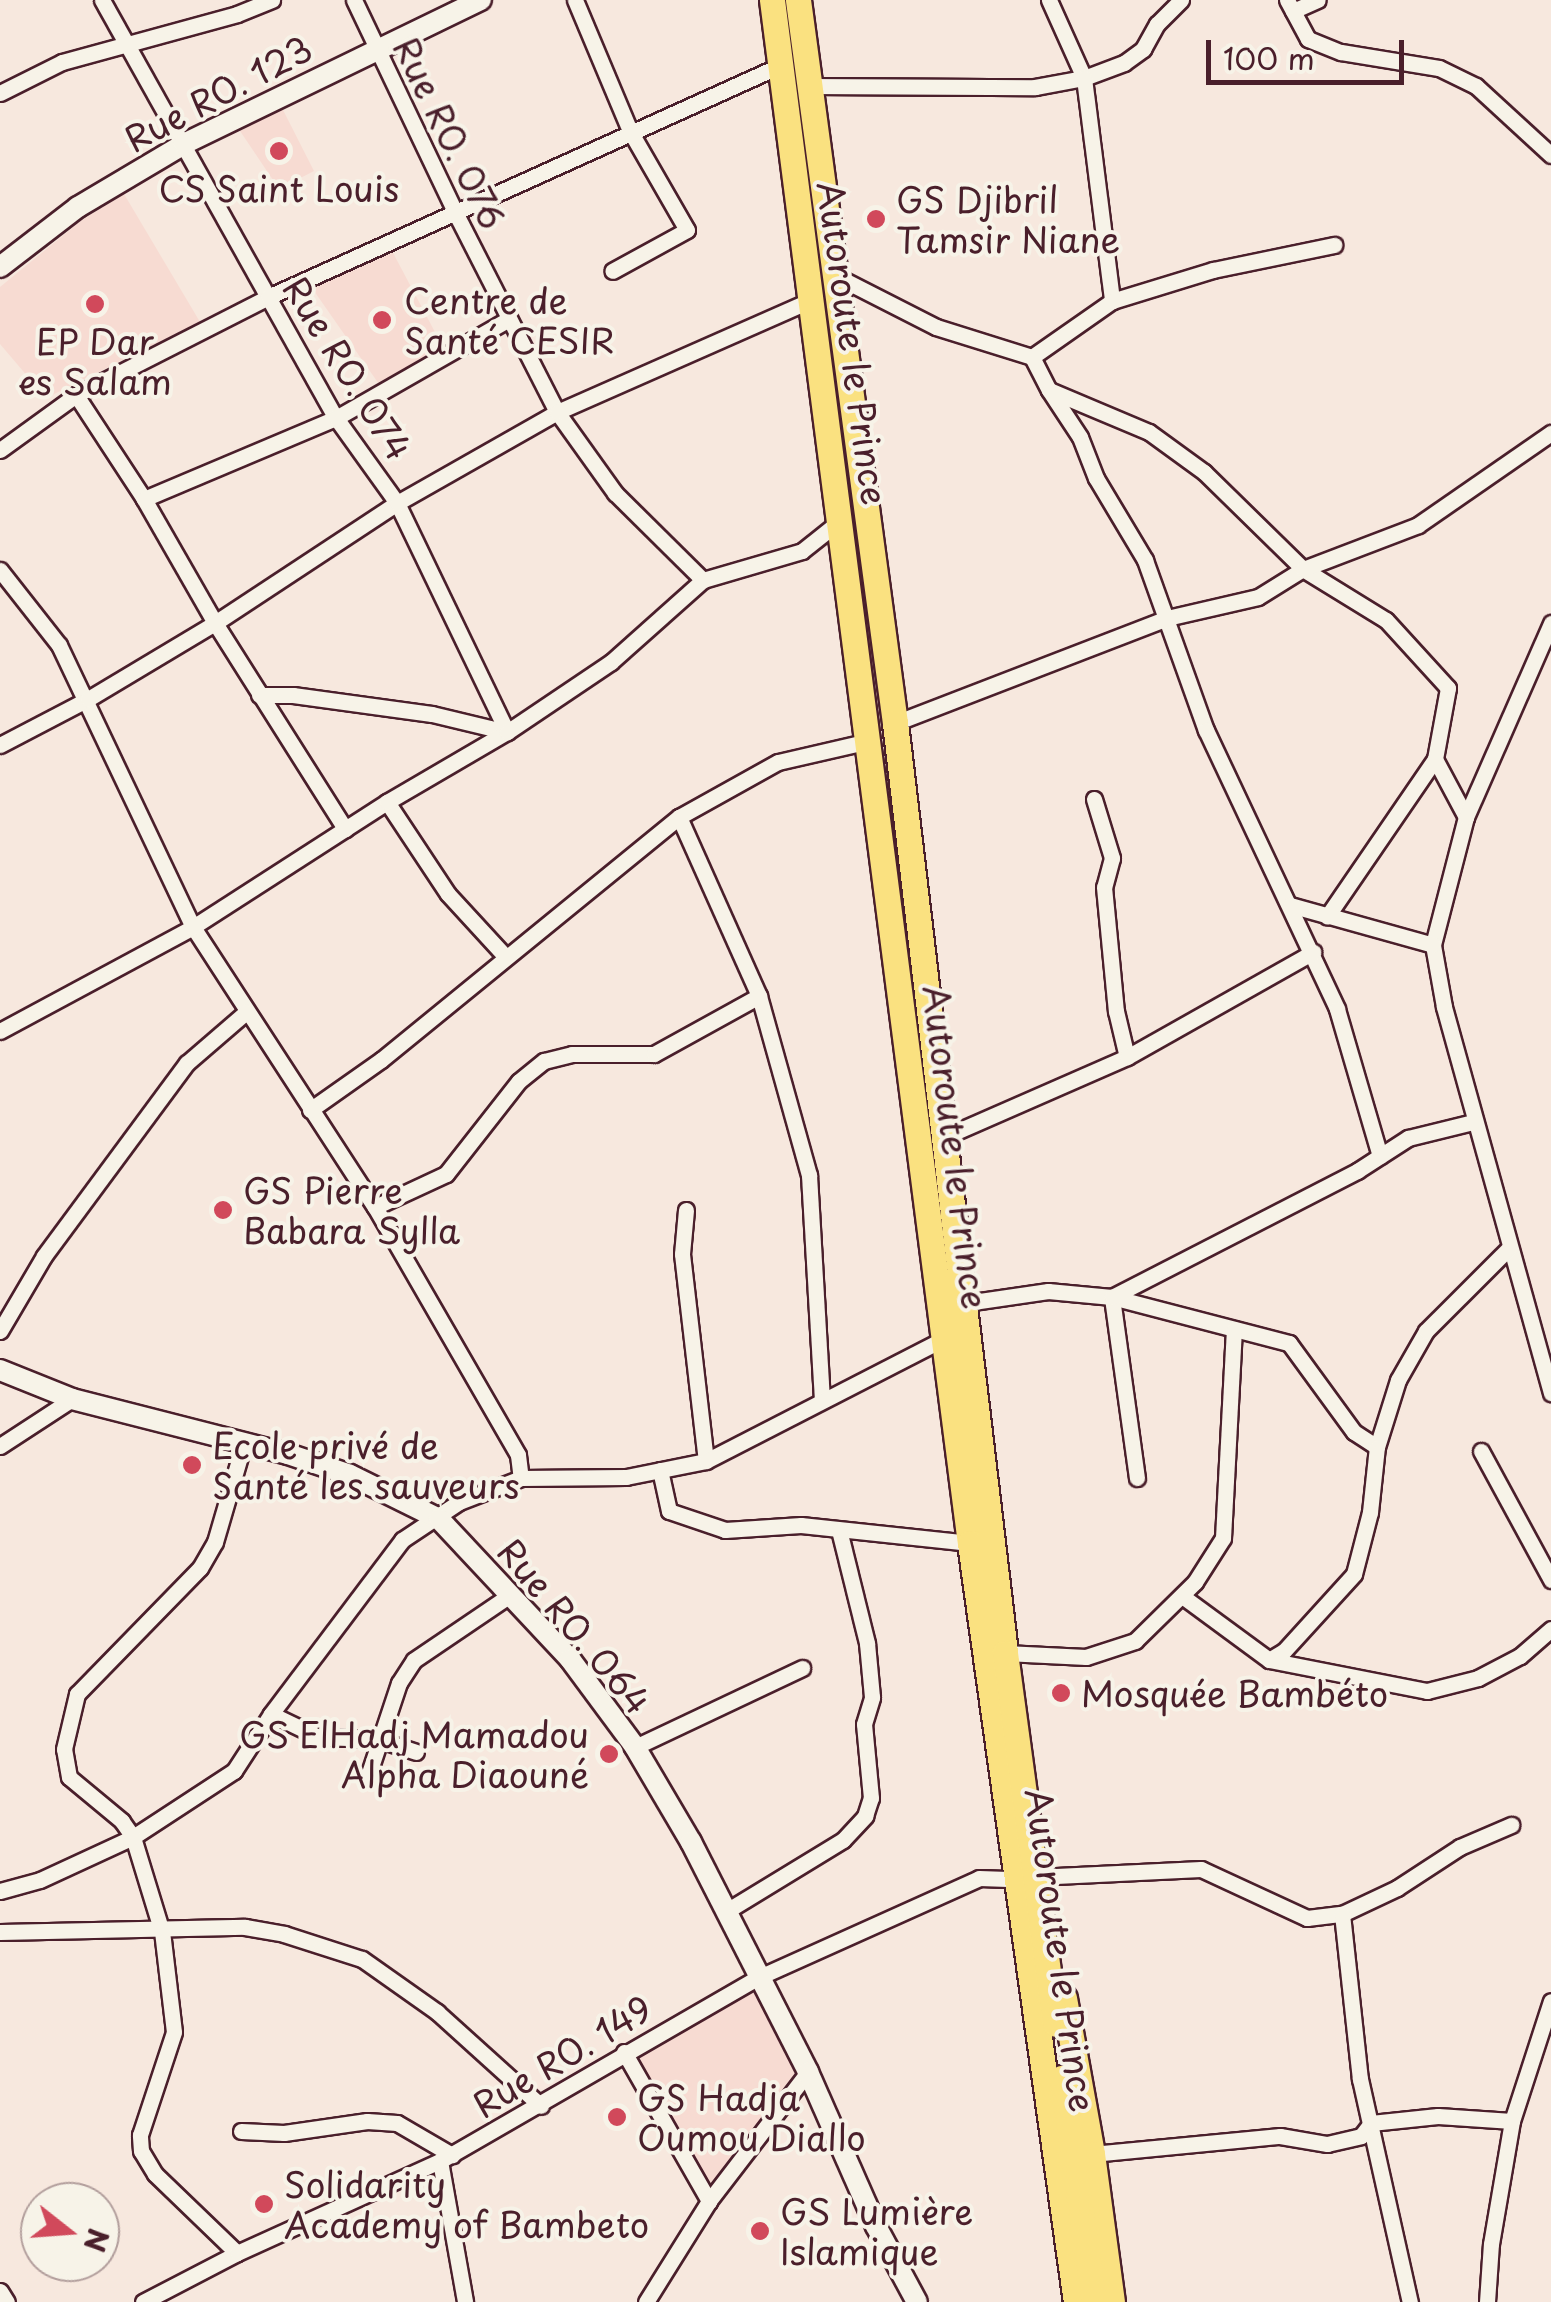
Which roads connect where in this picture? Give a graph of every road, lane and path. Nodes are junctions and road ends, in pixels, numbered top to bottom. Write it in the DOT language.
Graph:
graph roads {
  1 [pos="102,0"];
  2 [pos="272,0"];
  3 [pos="354,0"];
  4 [pos="481,0"];
  5 [pos="574,0"];
  6 [pos="772,0"];
  7 [pos="798,0"];
  8 [pos="1049,0"];
  9 [pos="1182,0"];
  10 [pos="1318,0"];
  11 [pos="1290,6"];
  12 [pos="126,42"];
  13 [pos="375,48"];
  14 [pos="781,65"];
  15 [pos="1084,78"];
  16 [pos="810,86"];
  17 [pos="0,93"];
  18 [pos="630,131"];
  19 [pos="184,144"];
  20 [pos="1551,155"];
  21 [pos="454,210"];
  22 [pos="1334,245"];
  23 [pos="0,267"];
  24 [pos="612,271"];
  25 [pos="834,275"];
  26 [pos="268,297"];
  27 [pos="810,300"];
  28 [pos="1112,300"];
  29 [pos="509,319"];
  30 [pos="1032,358"];
  31 [pos="1049,390"];
  32 [pos="76,395"];
  33 [pos="557,412"];
  34 [pos="336,418"];
  35 [pos="1551,434"];
  36 [pos="0,450"];
  37 [pos="144,500"];
  38 [pos="397,503"];
  39 [pos="842,519"];
  40 [pos="1303,569"];
  41 [pos="0,570"];
  42 [pos="703,580"];
  43 [pos="1167,618"];
  44 [pos="215,623"];
  45 [pos="1551,623"];
  46 [pos="260,695"];
  47 [pos="88,699"];
  48 [pos="895,723"];
  49 [pos="508,732"];
  50 [pos="870,741"];
  51 [pos="0,745"];
  52 [pos="1435,760"];
  53 [pos="1094,799"];
  54 [pos="387,802"];
  55 [pos="678,817"];
  56 [pos="1466,817"];
  57 [pos="344,830"];
  58 [pos="1290,906"];
  59 [pos="1328,917"];
  60 [pos="193,927"];
  61 [pos="1433,945"];
  62 [pos="1313,952"];
  63 [pos="504,956"];
  64 [pos="759,996"];
  65 [pos="246,1012"];
  66 [pos="0,1030"];
  67 [pos="1126,1057"];
  68 [pos="310,1110"];
  69 [pos="1473,1122"];
  70 [pos="944,1137"];
  71 [pos="1380,1156"];
  72 [pos="374,1207"];
  73 [pos="686,1210"];
  74 [pos="1510,1248"];
  75 [pos="1112,1296"];
  76 [pos="966,1304"];
  77 [pos="1234,1329"];
  78 [pos="0,1331"];
  79 [pos="945,1338"];
  80 [pos="0,1370"];
  81 [pos="1551,1393"];
  82 [pos="72,1400"];
  83 [pos="822,1400"];
  84 [pos="244,1442"];
  85 [pos="0,1446"];
  86 [pos="1377,1446"];
  87 [pos="1481,1451"];
  88 [pos="706,1461"];
  89 [pos="660,1470"];
  90 [pos="521,1478"];
  91 [pos="1137,1478"];
  92 [pos="439,1519"];
  93 [pos="839,1530"];
  94 [pos="970,1543"];
  95 [pos="1551,1580"];
  96 [pos="510,1595"];
  97 [pos="1182,1596"];
  98 [pos="1551,1629"];
  99 [pos="1005,1654"];
  100 [pos="1269,1660"];
  101 [pos="802,1668"];
  102 [pos="271,1714"];
  103 [pos="377,1739"];
  104 [pos="635,1747"];
  105 [pos="416,1752"];
  106 [pos="368,1776"];
  107 [pos="1511,1824"];
  108 [pos="132,1837"];
  109 [pos="1025,1878"];
  110 [pos="0,1891"];
  111 [pos="725,1912"];
  112 [pos="1342,1914"];
  113 [pos="0,1932"];
  114 [pos="162,1932"];
  115 [pos="756,1978"];
  116 [pos="1551,2001"];
  117 [pos="624,2052"];
  118 [pos="808,2072"];
  119 [pos="541,2106"];
  120 [pos="1512,2121"];
  121 [pos="1371,2123"];
  122 [pos="241,2131"];
  123 [pos="1073,2150"];
  124 [pos="446,2158"];
  125 [pos="709,2200"];
  126 [pos="236,2253"];
  127 [pos="0,2292"];
  128 [pos="8,2302"];
  129 [pos="144,2302"];
  130 [pos="465,2302"];
  131 [pos="646,2302"];
  132 [pos="917,2302"];
  133 [pos="1058,2302"];
  134 [pos="1076,2302"];
  135 [pos="1094,2302"];
  136 [pos="1112,2302"];
  137 [pos="1410,2302"];
  138 [pos="1487,2302"];
  1 -- 12 [label="street, Rue RO. 074"];
  2 -- 12 [label="street"];
  3 -- 13 [label="street, Rue RO. 076"];
  4 -- 13 [label="street, Rue RO. 123"];
  5 -- 18 [label="street"];
  6 -- 14 [label="main road, Autoroute le Prince"];
  7 -- 16 [label="main road, Autoroute le Prince"];
  8 -- 15 [label="street"];
  9 -- 15 [label="street"];
  10 -- 11 [label="street"];
  11 -- 20 [label="street"];
  12 -- 17 [label="street"];
  12 -- 19 [label="street, Rue RO. 074"];
  13 -- 19 [label="street, Rue RO. 123"];
  13 -- 21 [label="street, Rue RO. 076"];
  14 -- 18 [label="street"];
  14 -- 27 [label="main road, Autoroute le Prince"];
  15 -- 16 [label="street"];
  15 -- 28 [label="street"];
  16 -- 25 [label="main road, Autoroute le Prince"];
  18 -- 21 [label="street"];
  18 -- 24 [label="street"];
  19 -- 23 [label="street, Rue RO. 123"];
  19 -- 26 [label="street, Rue RO. 074"];
  21 -- 26 [label="street"];
  21 -- 29 [label="street, Rue RO. 076"];
  22 -- 28 [label="street"];
  25 -- 30 [label="street"];
  25 -- 48 [label="main road, Autoroute le Prince"];
  26 -- 32 [label="street"];
  26 -- 34 [label="street, Rue RO. 074"];
  27 -- 33 [label="street"];
  27 -- 39 [label="main road, Autoroute le Prince"];
  28 -- 30 [label="street"];
  29 -- 33 [label="street, Rue RO. 076"];
  29 -- 34 [label="street"];
  30 -- 31 [label="street"];
  31 -- 40 [label="street"];
  31 -- 43 [label="street"];
  32 -- 36 [label="street"];
  32 -- 37 [label="street"];
  33 -- 38 [label="street"];
  33 -- 42 [label="street, Rue RO. 076"];
  34 -- 37 [label="street"];
  34 -- 38 [label="street, Rue RO. 074"];
  35 -- 40 [label="street"];
  37 -- 44 [label="street"];
  38 -- 44 [label="street"];
  38 -- 49 [label="street, Rue RO. 074"];
  39 -- 42 [label="street"];
  39 -- 50 [label="main road, Autoroute le Prince"];
  40 -- 43 [label="street"];
  40 -- 52 [label="street"];
  41 -- 47 [label="street"];
  42 -- 49 [label="street"];
  43 -- 48 [label="street"];
  43 -- 58 [label="street"];
  44 -- 46 [label="street"];
  44 -- 47 [label="street"];
  45 -- 56 [label="street"];
  46 -- 49 [label="street"];
  46 -- 57 [label="street"];
  47 -- 51 [label="street"];
  47 -- 60 [label="street"];
  48 -- 70 [label="main road, Autoroute le Prince"];
  49 -- 54 [label="street"];
  50 -- 55 [label="street"];
  50 -- 79 [label="main road, Autoroute le Prince"];
  52 -- 56 [label="street"];
  52 -- 59 [label="street"];
  53 -- 67 [label="street"];
  54 -- 57 [label="street"];
  54 -- 63 [label="street"];
  55 -- 63 [label="street"];
  55 -- 64 [label="street"];
  56 -- 61 [label="street"];
  57 -- 60 [label="street"];
  58 -- 59 [label="street"];
  58 -- 62 [label="street"];
  59 -- 61 [label="street"];
  60 -- 65 [label="street"];
  60 -- 66 [label="street"];
  61 -- 69 [label="street"];
  62 -- 67 [label="street"];
  62 -- 71 [label="street"];
  63 -- 68 [label="street"];
  64 -- 72 [label="street"];
  64 -- 83 [label="street"];
  65 -- 68 [label="street"];
  65 -- 78 [label="street"];
  67 -- 70 [label="street"];
  68 -- 72 [label="street"];
  69 -- 71 [label="street"];
  69 -- 74 [label="street"];
  70 -- 76 [label="main road, Autoroute le Prince"];
  71 -- 75 [label="street"];
  72 -- 90 [label="street"];
  73 -- 88 [label="street"];
  74 -- 81 [label="street"];
  74 -- 86 [label="street"];
  75 -- 76 [label="street"];
  75 -- 77 [label="street"];
  75 -- 91 [label="street"];
  76 -- 99 [label="main road, Autoroute le Prince"];
  77 -- 86 [label="street"];
  77 -- 97 [label="street"];
  79 -- 83 [label="street"];
  79 -- 94 [label="main road, Autoroute le Prince"];
  80 -- 82 [label="street, Rue RO. 064"];
  82 -- 84 [label="street, Rue RO. 064"];
  82 -- 85 [label="street"];
  83 -- 88 [label="street"];
  84 -- 92 [label="street, Rue RO. 064"];
  84 -- 108 [label="street"];
  86 -- 100 [label="street"];
  87 -- 95 [label="street"];
  88 -- 89 [label="street"];
  89 -- 90 [label="street"];
  89 -- 93 [label="street"];
  90 -- 92 [label="street"];
  92 -- 96 [label="street, Rue RO. 064"];
  92 -- 102 [label="street"];
  93 -- 94 [label="street"];
  93 -- 111 [label="street"];
  94 -- 109 [label="main road, Autoroute le Prince"];
  96 -- 103 [label="street"];
  96 -- 104 [label="street, Rue RO. 064"];
  97 -- 99 [label="street"];
  97 -- 100 [label="street"];
  98 -- 100 [label="street"];
  99 -- 109 [label="main road, Autoroute le Prince"];
  101 -- 104 [label="street"];
  102 -- 103 [label="street"];
  102 -- 108 [label="street"];
  103 -- 105 [label="street"];
  103 -- 106 [label="street"];
  104 -- 111 [label="street, Rue RO. 064"];
  107 -- 112 [label="street"];
  108 -- 110 [label="street"];
  108 -- 114 [label="street"];
  109 -- 112 [label="street, Rue RO. 149"];
  109 -- 115 [label="street, Rue RO. 149"];
  109 -- 123 [label="main road, Autoroute le Prince"];
  109 -- 123 [label="main road"];
  109 -- 133 [label="main road"];
  111 -- 115 [label="street, Rue RO. 064"];
  112 -- 121 [label="street"];
  113 -- 114 [label="street"];
  114 -- 119 [label="street"];
  114 -- 126 [label="street"];
  115 -- 117 [label="street, Rue RO. 149"];
  115 -- 118 [label="street, Rue RO. 064"];
  116 -- 120 [label="street"];
  117 -- 119 [label="street, Rue RO. 149"];
  117 -- 125 [label="street"];
  118 -- 125 [label="street"];
  118 -- 132 [label="street, Rue RO. 064"];
  119 -- 124 [label="street, Rue RO. 149"];
  120 -- 121 [label="street"];
  120 -- 138 [label="street"];
  121 -- 123 [label="street"];
  121 -- 137 [label="street"];
  122 -- 124 [label="street"];
  123 -- 134 [label="main road, Autoroute le Prince"];
  123 -- 135 [label="main road, Autoroute le Prince"];
  123 -- 136 [label="main road"];
  124 -- 126 [label="street, Rue RO. 149"];
  124 -- 130 [label="street"];
  125 -- 131 [label="street"];
  126 -- 129 [label="street, Rue RO. 149"];
  127 -- 128 [label="street"];
}
